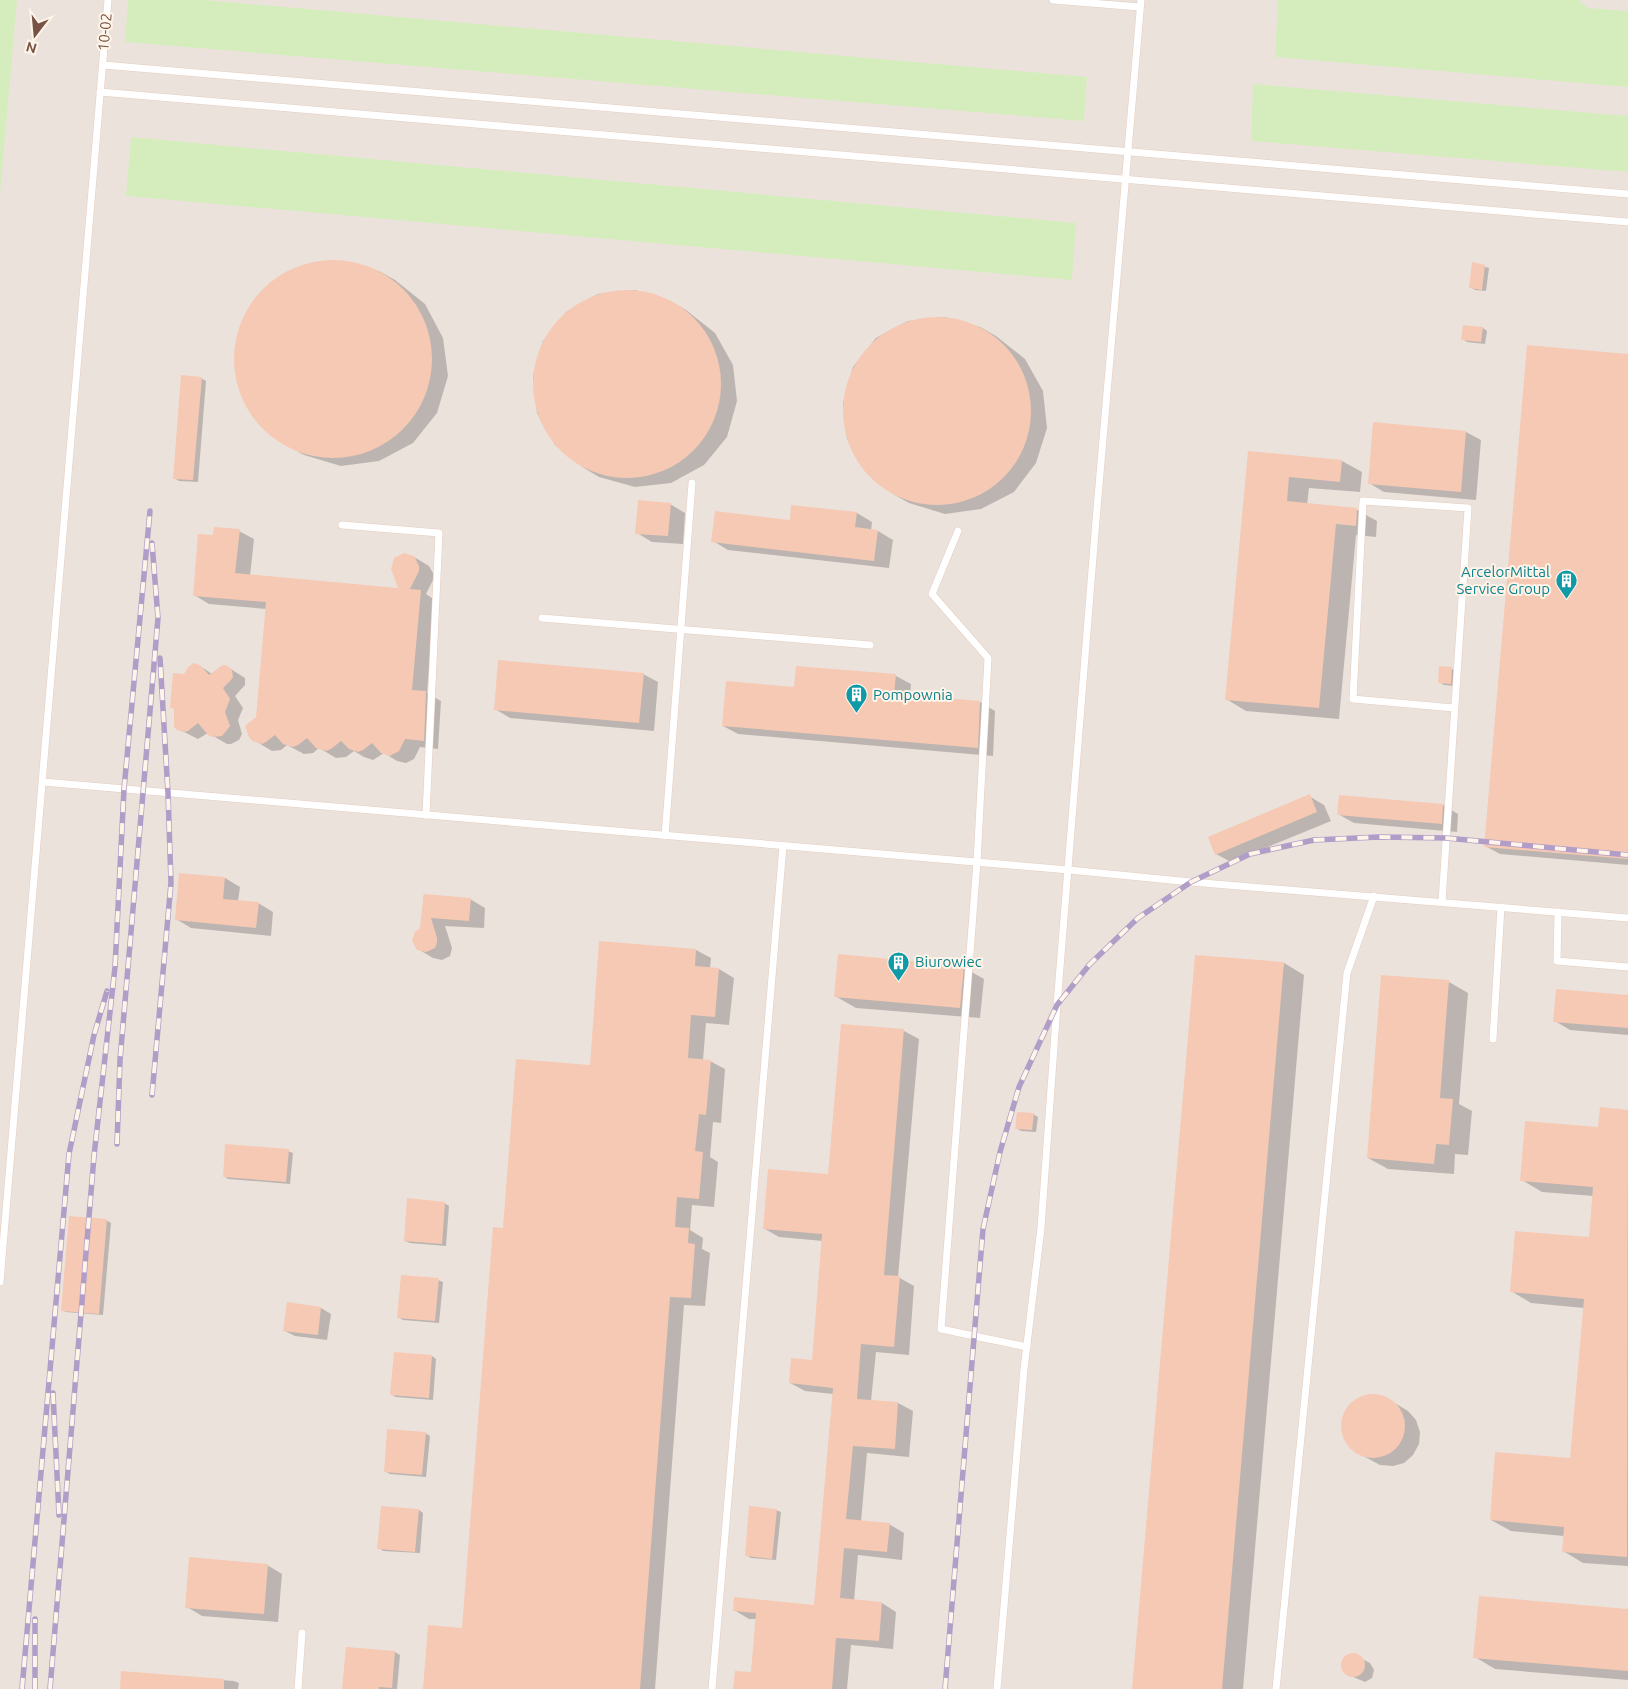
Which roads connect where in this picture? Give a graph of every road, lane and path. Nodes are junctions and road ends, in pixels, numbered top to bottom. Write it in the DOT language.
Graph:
graph roads {
  1 [pos="108,0"];
  2 [pos="1053,0"];
  3 [pos="1146,0"];
  4 [pos="1141,4"];
  5 [pos="102,64"];
  6 [pos="100,92"];
  7 [pos="1129,152"];
  8 [pos="1126,179"];
  9 [pos="1628,194"];
  10 [pos="1628,222"];
  11 [pos="692,483"];
  12 [pos="342,525"];
  13 [pos="958,531"];
  14 [pos="542,618"];
  15 [pos="680,629"];
  16 [pos="870,645"];
  17 [pos="1454,708"];
  18 [pos="43,782"];
  19 [pos="426,815"];
  20 [pos="665,836"];
  21 [pos="784,846"];
  22 [pos="977,862"];
  23 [pos="1069,870"];
  24 [pos="1374,896"];
  25 [pos="1442,902"];
  26 [pos="1501,907"];
  27 [pos="1558,912"];
  28 [pos="1628,918"];
  29 [pos="1628,967"];
  30 [pos="1493,1039"];
  31 [pos="0,1282"];
  32 [pos="1027,1347"];
  33 [pos="302,1632"];
  34 [pos="298,1689"];
  35 [pos="712,1689"];
  36 [pos="997,1689"];
  37 [pos="1276,1689"];
  1 -- 5 [label="lane, 10-02"];
  2 -- 4 [label="lane"];
  3 -- 4 [label="lane"];
  4 -- 7 [label="lane"];
  5 -- 6 [label="lane, 10-02"];
  5 -- 7 [label="lane"];
  6 -- 8 [label="lane"];
  6 -- 18 [label="lane, 10-02"];
  7 -- 8 [label="lane"];
  7 -- 9 [label="lane"];
  8 -- 10 [label="lane"];
  8 -- 23 [label="lane"];
  11 -- 15 [label="lane"];
  12 -- 19 [label="lane"];
  13 -- 22 [label="lane"];
  14 -- 15 [label="lane"];
  15 -- 16 [label="lane"];
  15 -- 20 [label="lane"];
  17 -- 17 [label="lane"];
  17 -- 25 [label="lane"];
  18 -- 19 [label="lane"];
  18 -- 31 [label="lane, 10-02"];
  19 -- 20 [label="lane"];
  20 -- 21 [label="lane"];
  21 -- 22 [label="lane"];
  21 -- 35 [label="lane"];
  22 -- 23 [label="lane"];
  22 -- 32 [label="lane"];
  23 -- 24 [label="lane"];
  23 -- 32 [label="lane"];
  24 -- 25 [label="lane"];
  24 -- 37 [label="lane"];
  25 -- 26 [label="lane"];
  26 -- 27 [label="lane"];
  26 -- 30 [label="lane"];
  27 -- 28 [label="lane"];
  27 -- 29 [label="lane"];
  32 -- 36 [label="lane"];
  33 -- 34 [label="lane"];
}
